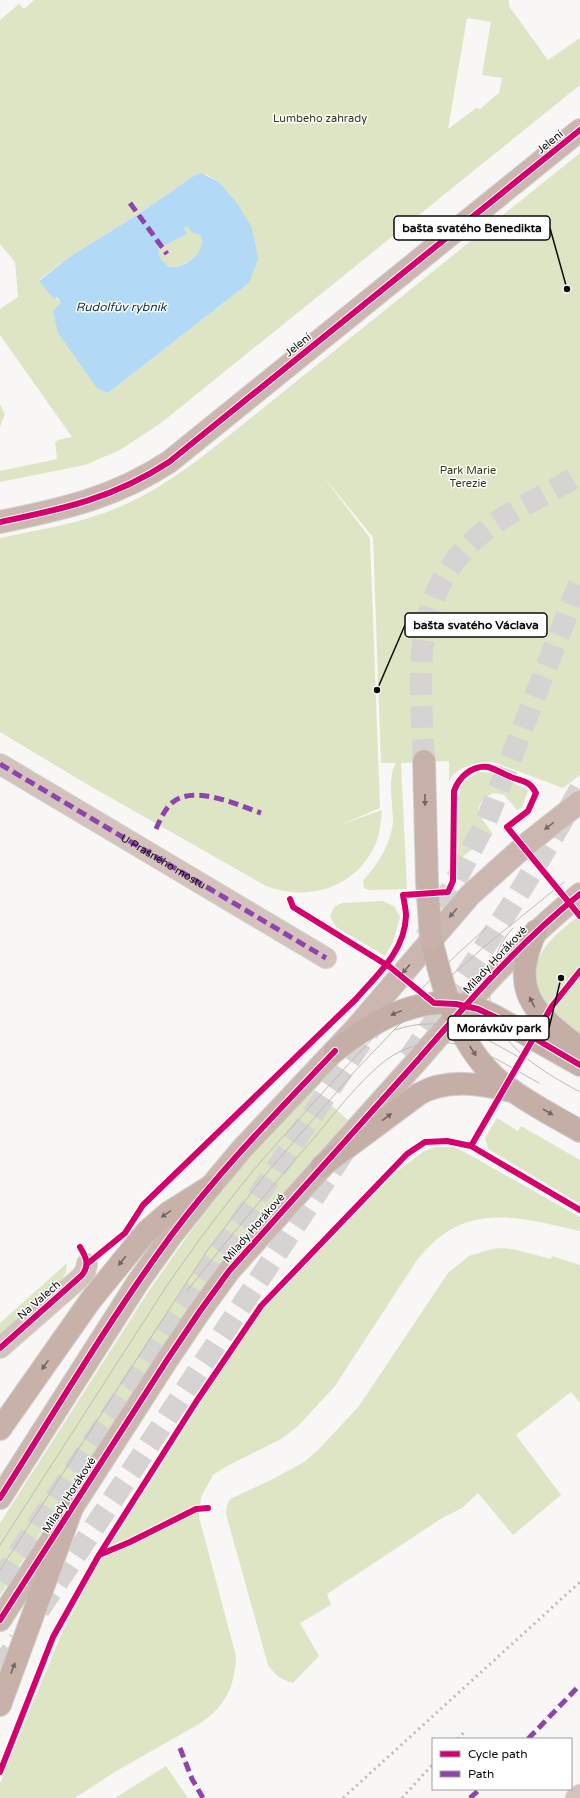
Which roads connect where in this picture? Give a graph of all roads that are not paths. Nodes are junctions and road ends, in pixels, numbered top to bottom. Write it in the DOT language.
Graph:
graph roads {
  1 [pos="580,130"];
  2 [pos="0,522"];
  3 [pos="424,762"];
  4 [pos="0,764"];
  5 [pos="580,802"];
  6 [pos="580,894"];
  7 [pos="536,930"];
  8 [pos="431,939"];
  9 [pos="326,958"];
  10 [pos="456,1009"];
  11 [pos="580,1048"];
  12 [pos="335,1051"];
  13 [pos="580,1065"];
  14 [pos="515,1092"];
  15 [pos="580,1131"];
  16 [pos="322,1166"];
  17 [pos="211,1186"];
  18 [pos="87,1264"];
  19 [pos="0,1348"];
  20 [pos="0,1429"];
  21 [pos="0,1498"];
  22 [pos="72,1508"];
  23 [pos="0,1620"];
  24 [pos="0,1705"];
  25 [pos="580,1794"];
  26 [pos="576,1798"];
  1 -- 2 [label="main road, Jelení"];
  3 -- 8 [label="highway, one-way"];
  4 -- 9 [label="street, U Prašného mostu"];
  5 -- 8 [label="main road, one-way"];
  6 -- 7 [label="main road, Milady Horákové"];
  7 -- 10 [label="main road, Milady Horákové"];
  11 -- 7 [label="main road, one-way"];
  8 -- 10 [label="main road"];
  8 -- 12 [label="main road, one-way"];
  10 -- 12 [label="main road, one-way"];
  10 -- 13 [label="main road"];
  10 -- 14 [label="main road, one-way"];
  10 -- 16 [label="main road, Milady Horákové"];
  12 -- 17 [label="main road"];
  14 -- 15 [label="main road, one-way"];
  16 -- 14 [label="main road, one-way"];
  16 -- 22 [label="main road, Milady Horákové"];
  17 -- 20 [label="highway, one-way"];
  17 -- 21 [label="main road"];
  18 -- 19 [label="street, Na Valech"];
  22 -- 23 [label="main road, Milady Horákové"];
  24 -- 22 [label="highway, one-way"];
  25 -- 26 [label="street"];
}
